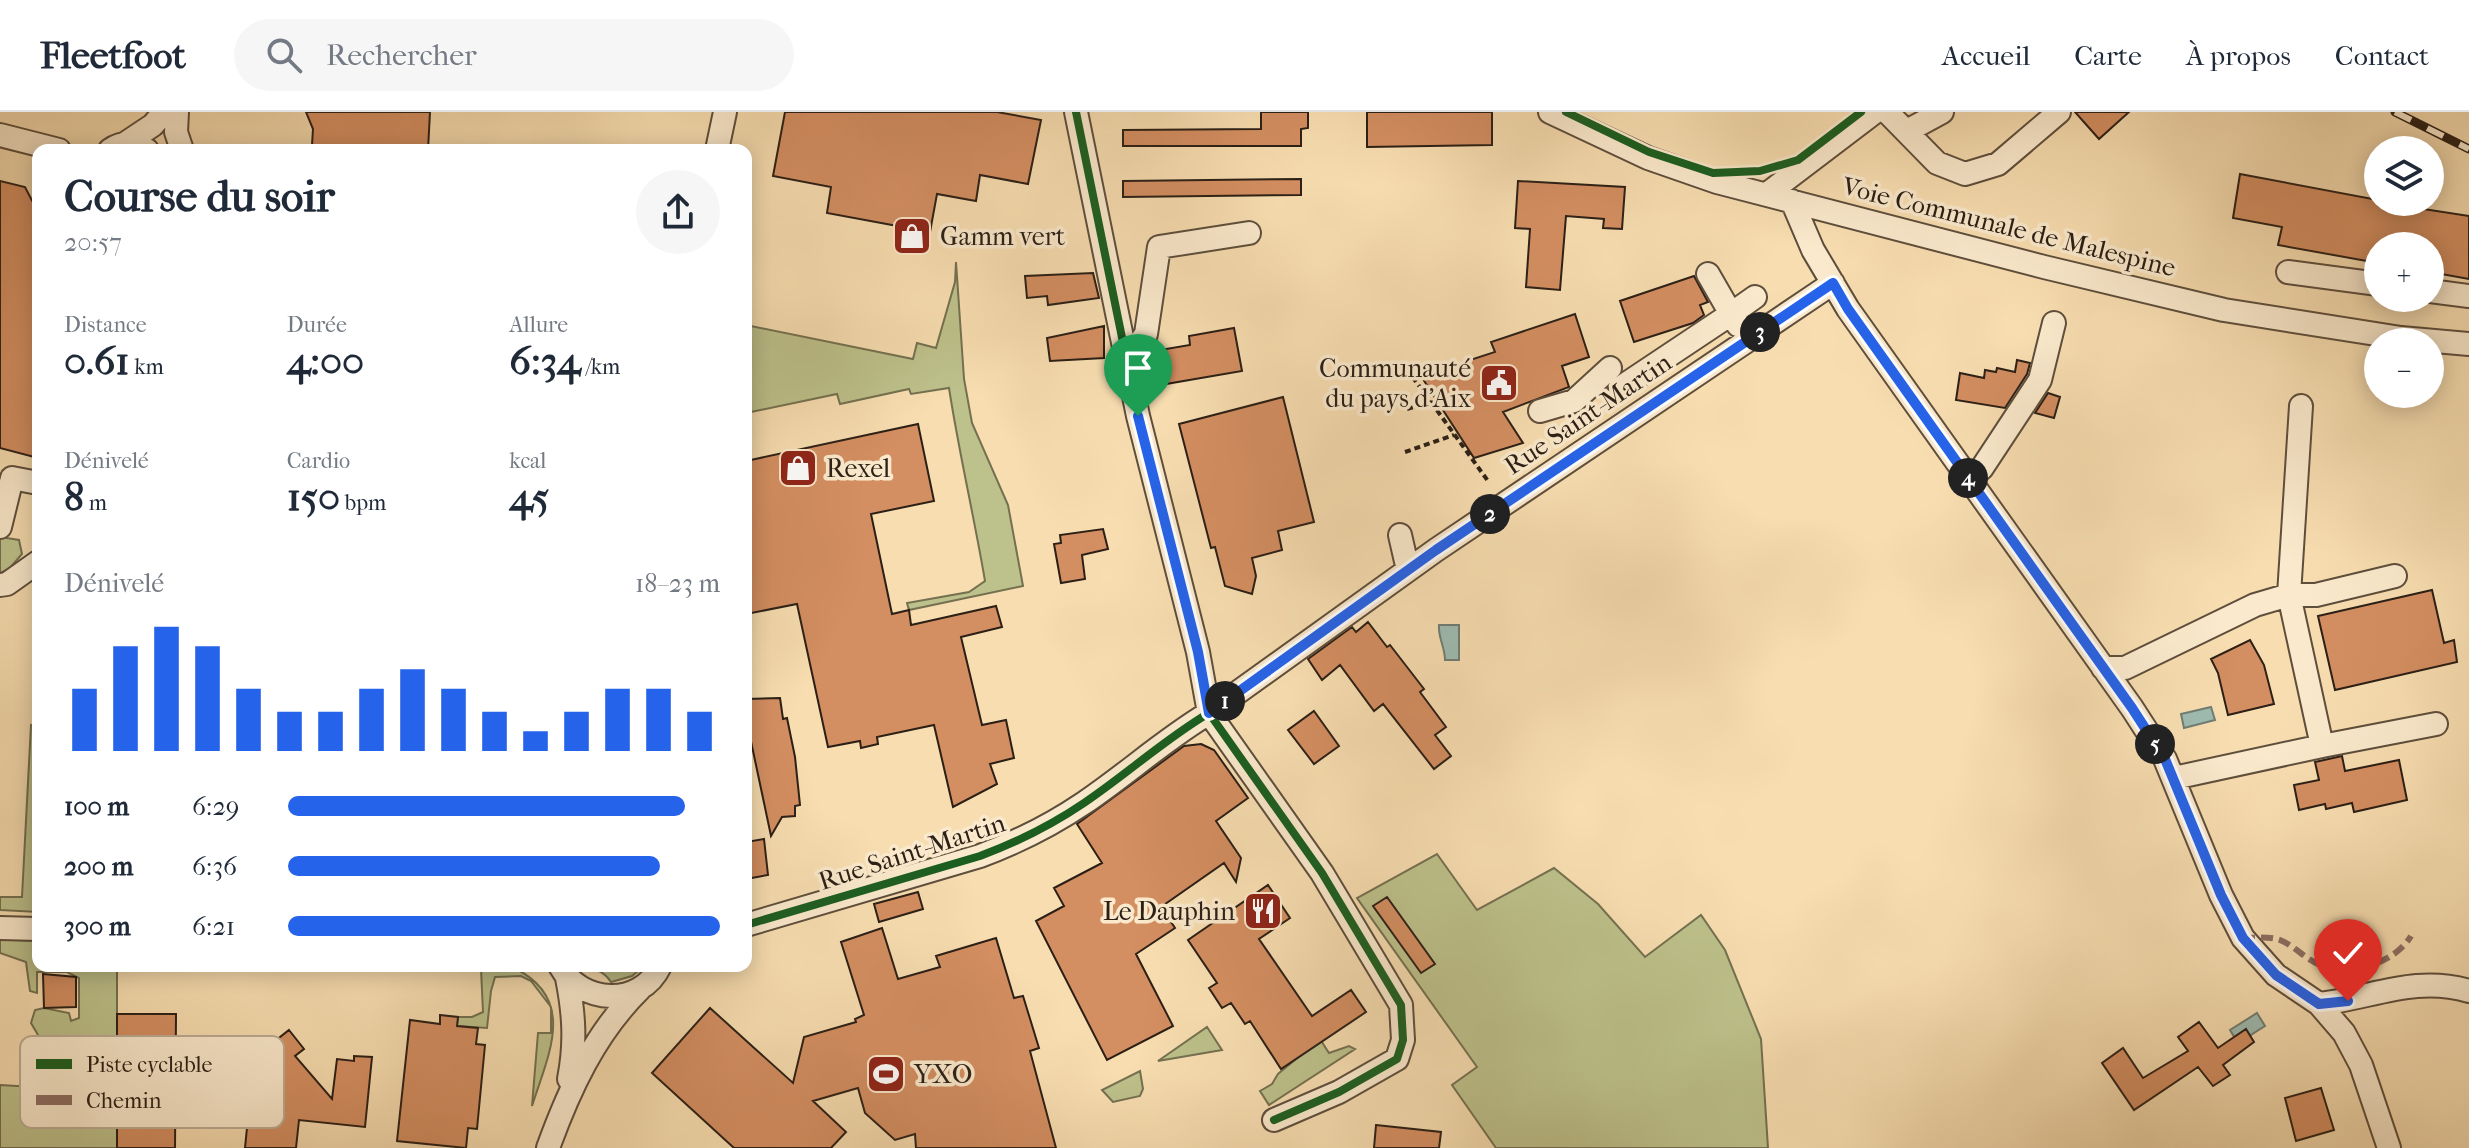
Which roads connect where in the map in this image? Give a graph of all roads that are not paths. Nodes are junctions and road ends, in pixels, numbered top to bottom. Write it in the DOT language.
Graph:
graph roads {
  1 [pos="164,112"];
  2 [pos="171,112"];
  3 [pos="177,112"];
  4 [pos="725,112"];
  5 [pos="1076,112"];
  6 [pos="1550,112"];
  7 [pos="1875,112"];
  8 [pos="1887,112"];
  9 [pos="1942,112"];
  10 [pos="2059,112"];
  11 [pos="1907,131"];
  12 [pos="0,135"];
  13 [pos="35,144"];
  14 [pos="132,144"];
  15 [pos="160,144"];
  16 [pos="180,144"];
  17 [pos="718,144"];
  18 [pos="1767,194"];
  19 [pos="1792,201"];
  20 [pos="1249,233"];
  21 [pos="2288,272"];
  22 [pos="1708,274"];
  23 [pos="2364,282"];
  24 [pos="1833,283"];
  25 [pos="2444,293"];
  26 [pos="2469,296"];
  27 [pos="1755,297"];
  28 [pos="1731,314"];
  29 [pos="2054,323"];
  30 [pos="1748,340"];
  31 [pos="2469,344"];
  32 [pos="1127,360"];
  33 [pos="2301,406"];
  34 [pos="1540,411"];
  35 [pos="1969,479"];
  36 [pos="32,482"];
  37 [pos="0,527"];
  38 [pos="1400,535"];
  39 [pos="32,566"];
  40 [pos="1408,570"];
  41 [pos="2395,576"];
  42 [pos="0,585"];
  43 [pos="2289,595"];
  44 [pos="2103,668"];
  45 [pos="1209,713"];
  46 [pos="2436,724"];
  47 [pos="2322,746"];
  48 [pos="2174,778"];
  49 [pos="752,923"];
  50 [pos="0,928"];
  51 [pos="32,929"];
  52 [pos="563,972"];
  53 [pos="655,974"];
  54 [pos="2469,991"];
  55 [pos="2319,1004"];
  56 [pos="566,1099"];
  57 [pos="1274,1120"];
  58 [pos="548,1148"];
  59 [pos="2389,1148"];
  1 -- 14 [label="street"];
  2 -- 15 [label="street"];
  3 -- 16 [label="street"];
  4 -- 17 [label="street"];
  5 -- 32 [label="street"];
  6 -- 18 [label="street, Voie Communale de Malespine"];
  7 -- 18 [label="street"];
  8 -- 11 [label="street"];
  9 -- 11 [label="street"];
  10 -- 11 [label="street"];
  12 -- 13 [label="street"];
  18 -- 19 [label="street, Voie Communale de Malespine"];
  19 -- 24 [label="street"];
  19 -- 31 [label="street, Voie Communale de Malespine"];
  20 -- 32 [label="street"];
  21 -- 23 [label="street"];
  22 -- 28 [label="street"];
  24 -- 30 [label="street, Rue Saint-Martin"];
  24 -- 35 [label="street"];
  25 -- 26 [label="street"];
  27 -- 28 [label="street"];
  28 -- 30 [label="street"];
  28 -- 34 [label="street"];
  29 -- 35 [label="street"];
  30 -- 40 [label="street, Rue Saint-Martin"];
  32 -- 45 [label="street"];
  33 -- 43 [label="street"];
  35 -- 44 [label="street"];
  36 -- 37 [label="street"];
  38 -- 40 [label="street"];
  39 -- 42 [label="street"];
  40 -- 45 [label="street, Rue Saint-Martin"];
  41 -- 43 [label="street"];
  43 -- 44 [label="street"];
  43 -- 47 [label="street"];
  44 -- 48 [label="street"];
  45 -- 49 [label="street, Rue Saint-Martin"];
  45 -- 57 [label="street"];
  46 -- 47 [label="street"];
  47 -- 48 [label="street"];
  48 -- 55 [label="street"];
  50 -- 51 [label="street"];
  52 -- 53 [label="street"];
  52 -- 56 [label="street"];
  53 -- 56 [label="street"];
  54 -- 55 [label="street"];
  55 -- 59 [label="street"];
  56 -- 58 [label="street"];
}
